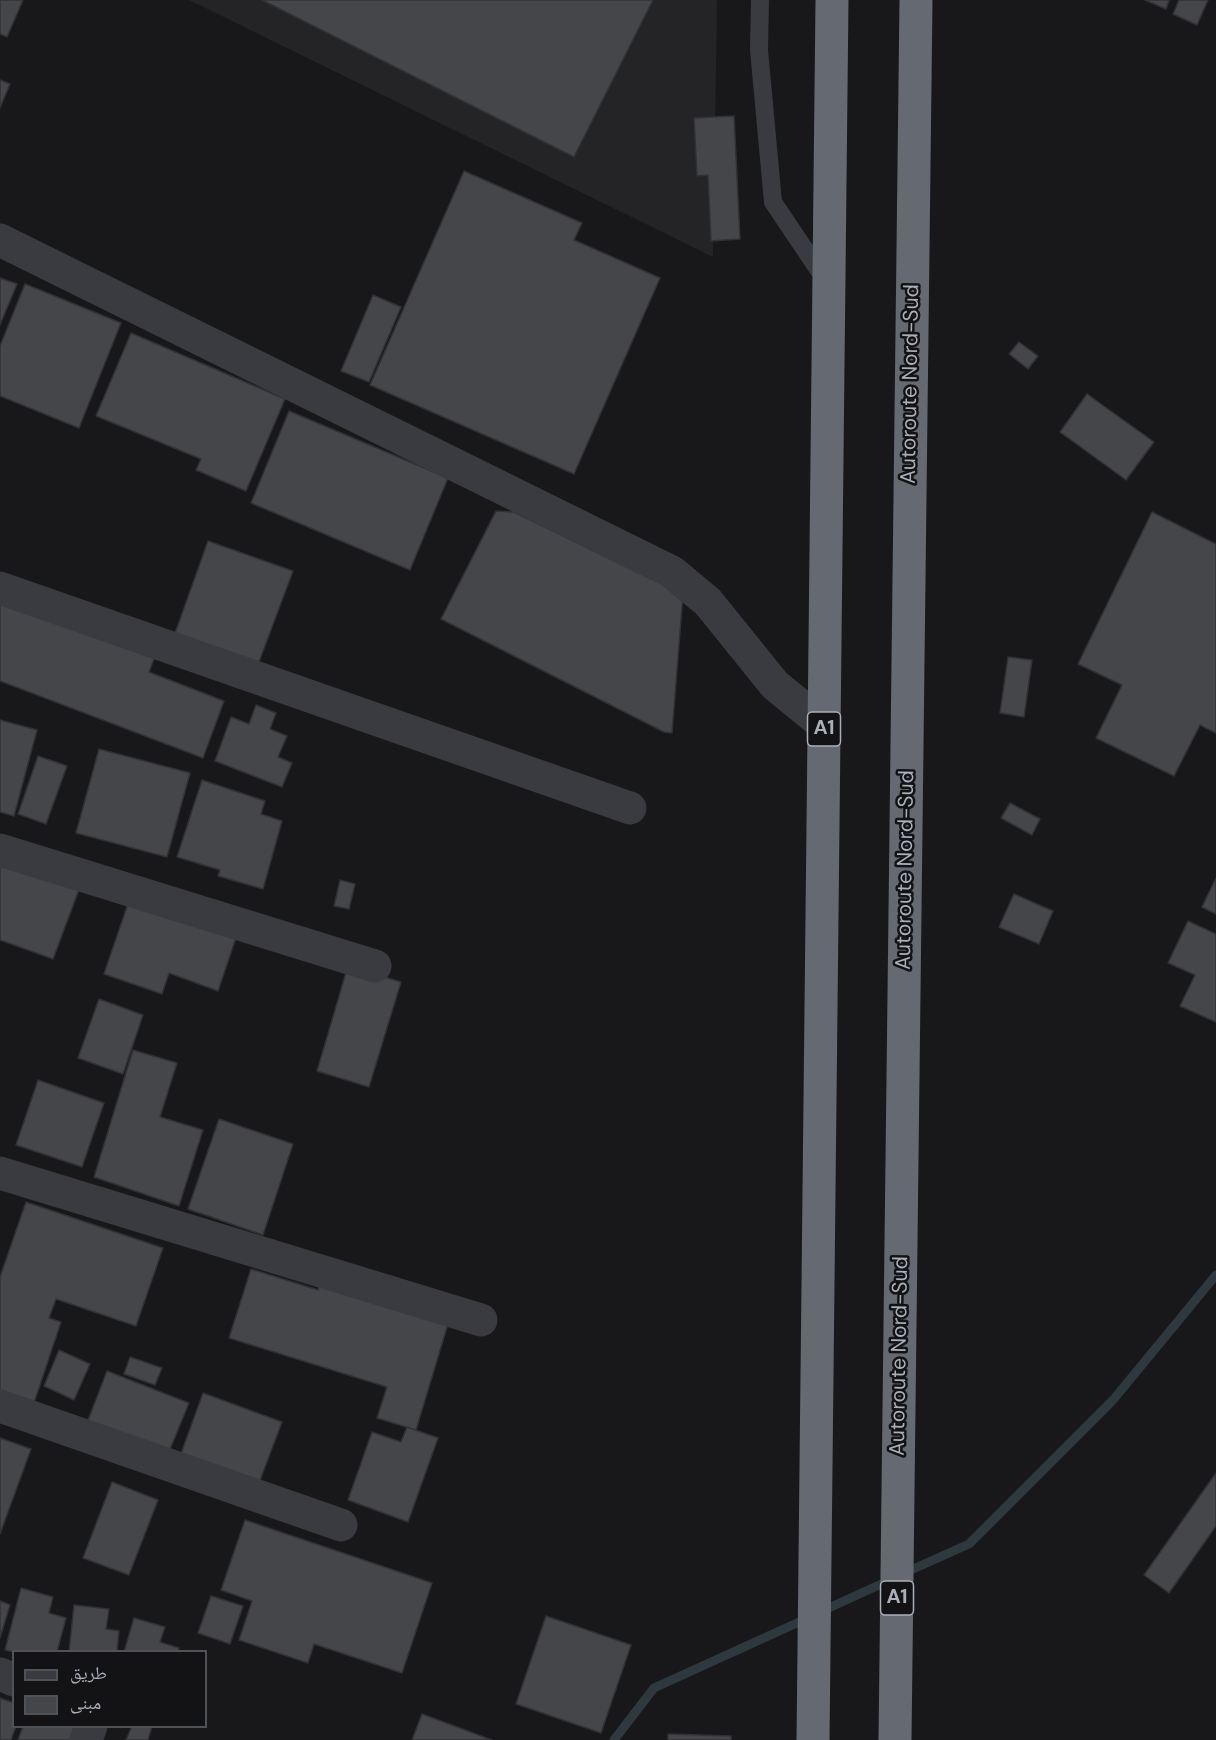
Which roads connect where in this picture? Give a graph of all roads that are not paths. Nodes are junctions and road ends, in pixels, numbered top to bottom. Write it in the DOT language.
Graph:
graph roads {
  1 [pos="760,0"];
  2 [pos="832,0"];
  3 [pos="916,0"];
  4 [pos="0,240"];
  5 [pos="829,286"];
  6 [pos="0,588"];
  7 [pos="824,725"];
  8 [pos="630,808"];
  9 [pos="0,850"];
  10 [pos="375,966"];
  11 [pos="0,1173"];
  12 [pos="482,1320"];
  13 [pos="0,1406"];
  14 [pos="341,1525"];
  15 [pos="813,1740"];
  16 [pos="895,1740"];
  1 -- 5 [label="lane"];
  2 -- 5 [label="highway, A1"];
  3 -- 16 [label="highway, Autoroute Nord-Sud / A1"];
  4 -- 7 [label="street"];
  5 -- 7 [label="highway, A1"];
  6 -- 8 [label="street"];
  7 -- 15 [label="highway, A1"];
  9 -- 10 [label="street"];
  11 -- 12 [label="street"];
  13 -- 14 [label="street"];
}
